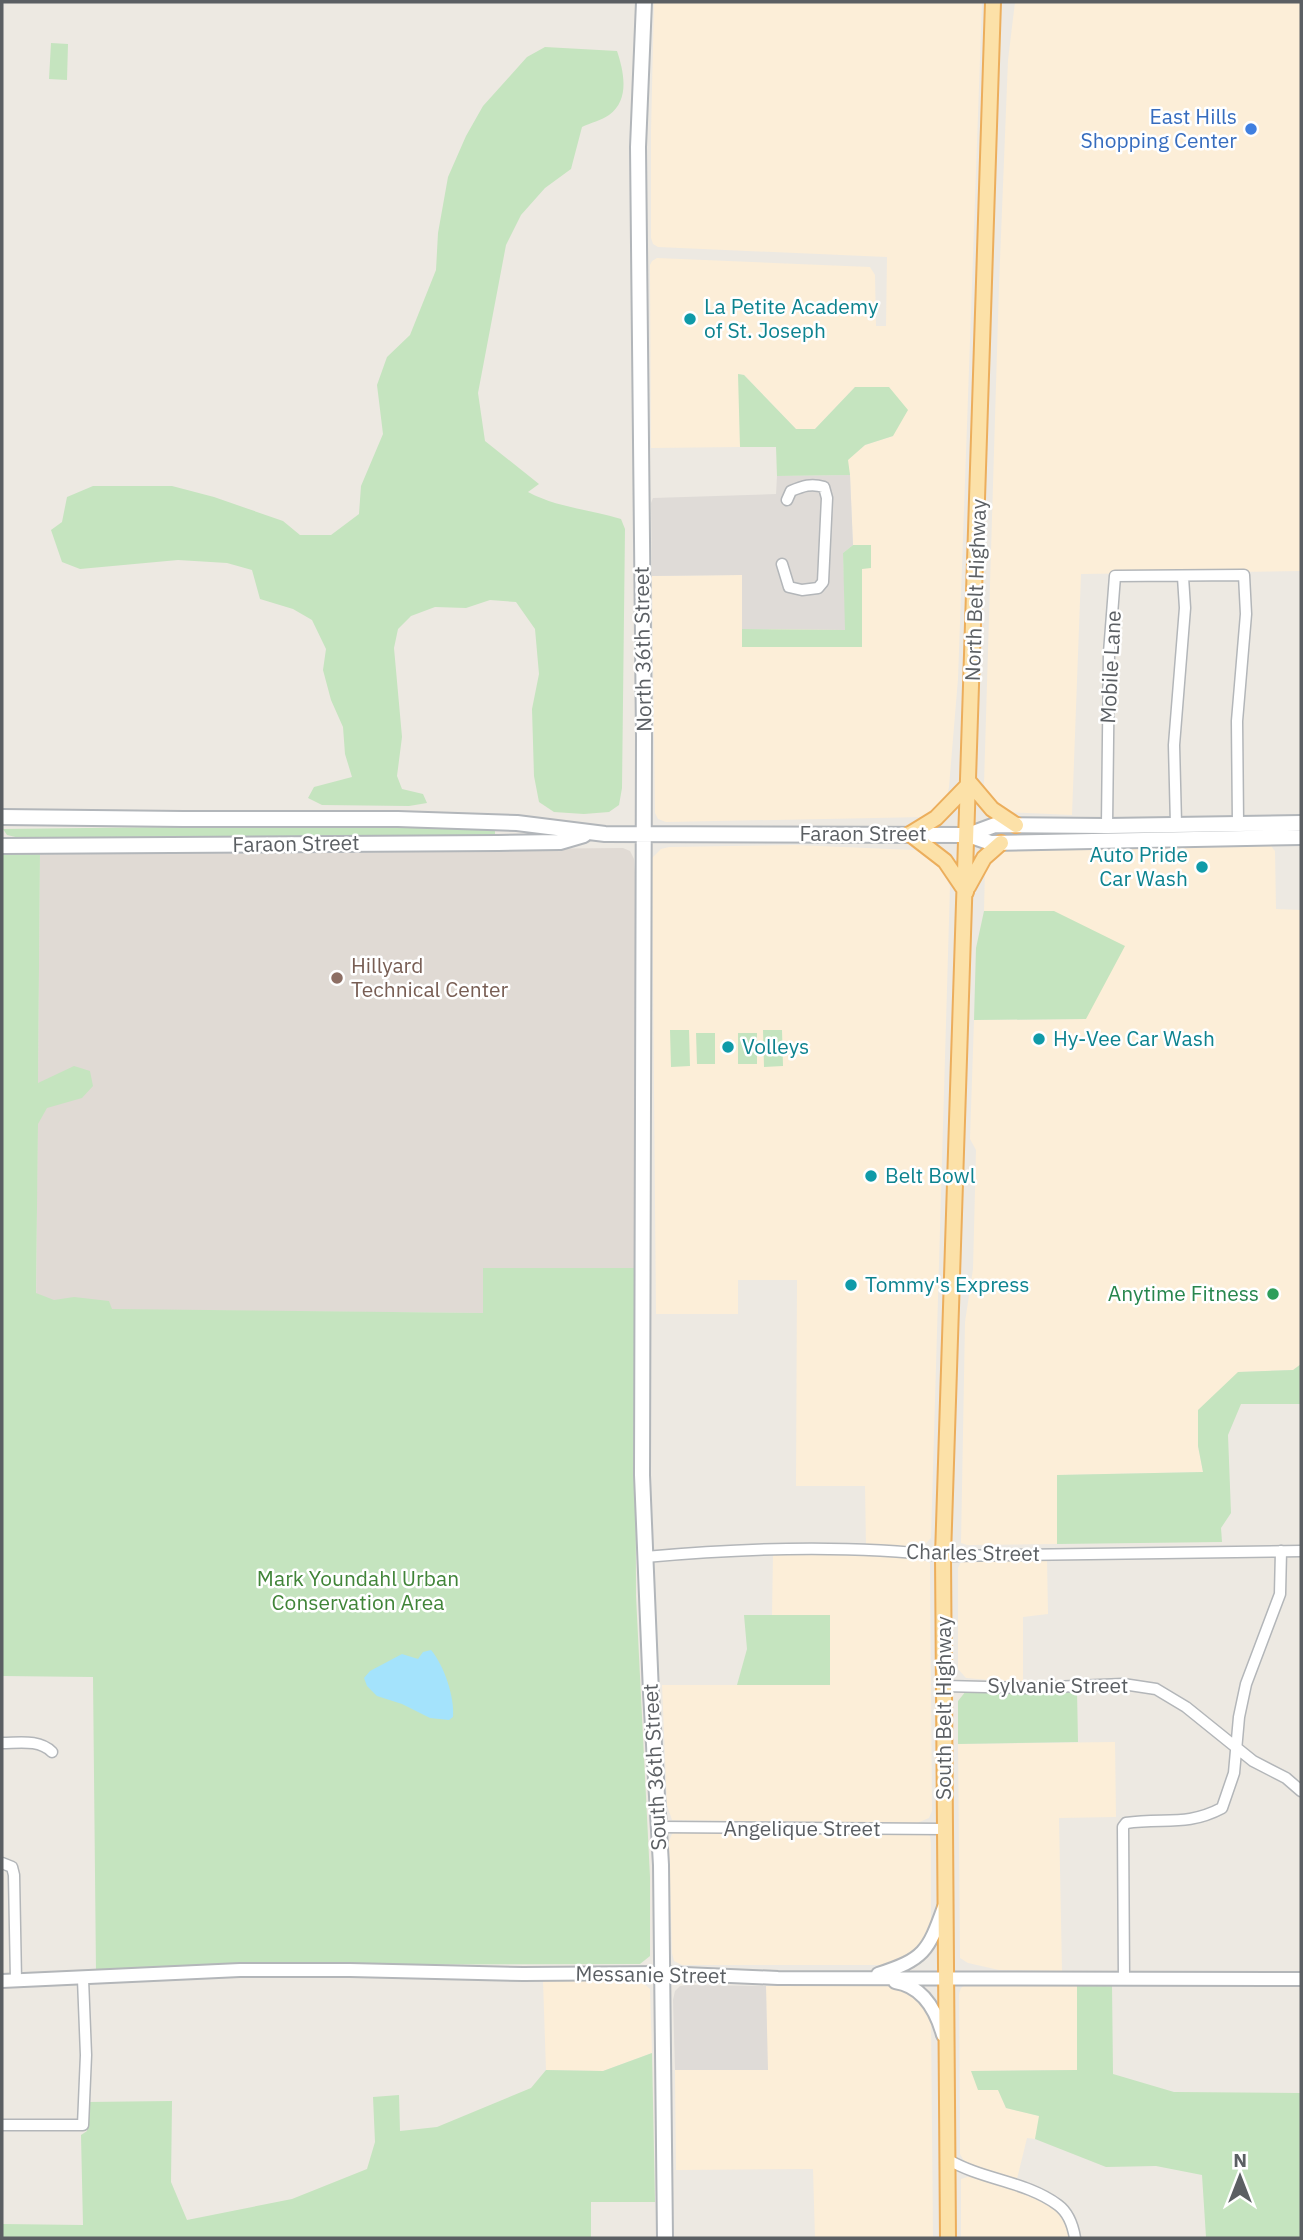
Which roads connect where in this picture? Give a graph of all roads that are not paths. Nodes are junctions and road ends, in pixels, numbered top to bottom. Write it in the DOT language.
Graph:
graph roads {
  1 [pos="644,2"];
  2 [pos="993,2"];
  3 [pos="787,500"];
  4 [pos="782,564"];
  5 [pos="1183,577"];
  6 [pos="970,783"];
  7 [pos="2,817"];
  8 [pos="1238,823"];
  9 [pos="1301,823"];
  10 [pos="1176,824"];
  11 [pos="1016,825"];
  12 [pos="1107,826"];
  13 [pos="590,834"];
  14 [pos="644,834"];
  15 [pos="910,834"];
  16 [pos="968,835"];
  17 [pos="1301,837"];
  18 [pos="1001,843"];
  19 [pos="2,846"];
  20 [pos="966,892"];
  21 [pos="955,1177"];
  22 [pos="643,1296"];
  23 [pos="1281,1551"];
  24 [pos="1301,1551"];
  25 [pos="943,1556"];
  26 [pos="645,1558"];
  27 [pos="944,1686"];
  28 [pos="2,1742"];
  29 [pos="1237,1748"];
  30 [pos="52,1752"];
  31 [pos="1301,1791"];
  32 [pos="659,1827"];
  33 [pos="945,1829"];
  34 [pos="2,1863"];
  35 [pos="945,1903"];
  36 [pos="662,1973"];
  37 [pos="867,1978"];
  38 [pos="946,1978"];
  39 [pos="83,1979"];
  40 [pos="1124,1979"];
  41 [pos="1301,1979"];
  42 [pos="2,1981"];
  43 [pos="16,1981"];
  44 [pos="947,2048"];
  45 [pos="2,2125"];
  46 [pos="947,2159"];
  47 [pos="665,2238"];
  48 [pos="948,2238"];
  49 [pos="1075,2238"];
  1 -- 14 [label="main road, North 36th Street"];
  2 -- 6 [label="main road, North Belt Highway"];
  3 -- 4 [label="street"];
  5 -- 8 [label="street, Mobile Lane"];
  5 -- 10 [label="street"];
  5 -- 12 [label="street, Mobile Lane"];
  6 -- 11 [label="main road"];
  6 -- 15 [label="main road"];
  6 -- 16 [label="main road, North Belt Highway"];
  7 -- 13 [label="main road, Faraon Street"];
  8 -- 9 [label="main road, Faraon Street"];
  8 -- 10 [label="main road, Faraon Street"];
  10 -- 12 [label="main road, Faraon Street"];
  11 -- 12 [label="main road, Faraon Street"];
  11 -- 16 [label="main road, Faraon Street"];
  13 -- 14 [label="main road, Faraon Street"];
  13 -- 19 [label="main road, Faraon Street"];
  14 -- 15 [label="main road, Faraon Street"];
  14 -- 22 [label="main road, North 36th Street"];
  15 -- 16 [label="main road, Faraon Street"];
  15 -- 20 [label="main road"];
  16 -- 18 [label="main road, Faraon Street"];
  16 -- 20 [label="main road, North Belt Highway"];
  17 -- 18 [label="main road, Faraon Street"];
  18 -- 20 [label="main road"];
  20 -- 21 [label="main road, North Belt Highway"];
  21 -- 25 [label="main road, South Belt Highway"];
  22 -- 26 [label="main road, South 36th Street"];
  23 -- 24 [label="street, Charles Street"];
  23 -- 25 [label="street, Charles Street"];
  23 -- 29 [label="street"];
  25 -- 26 [label="street, Charles Street"];
  25 -- 27 [label="main road, South Belt Highway"];
  26 -- 32 [label="main road, South 36th Street"];
  27 -- 29 [label="street, Sylvanie Street"];
  27 -- 33 [label="main road, South Belt Highway"];
  28 -- 30 [label="street"];
  29 -- 31 [label="street, Sylvanie Street"];
  29 -- 40 [label="street"];
  32 -- 33 [label="street, Angelique Street"];
  32 -- 36 [label="main road, South 36th Street"];
  33 -- 35 [label="main road, South Belt Highway"];
  34 -- 43 [label="street"];
  35 -- 37 [label="street"];
  35 -- 38 [label="main road, South Belt Highway"];
  36 -- 37 [label="street, Messanie Street"];
  36 -- 39 [label="street, Messanie Street"];
  36 -- 47 [label="main road, South 36th Street"];
  37 -- 38 [label="street, Messanie Street"];
  37 -- 44 [label="street"];
  38 -- 40 [label="street, Messanie Street"];
  38 -- 44 [label="main road, South Belt Highway"];
  39 -- 43 [label="street, Messanie Street"];
  39 -- 45 [label="street"];
  40 -- 41 [label="street, Messanie Street"];
  42 -- 43 [label="street, Messanie Street"];
  44 -- 46 [label="main road, South Belt Highway"];
  46 -- 48 [label="main road, South Belt Highway"];
  46 -- 49 [label="street"];
}
